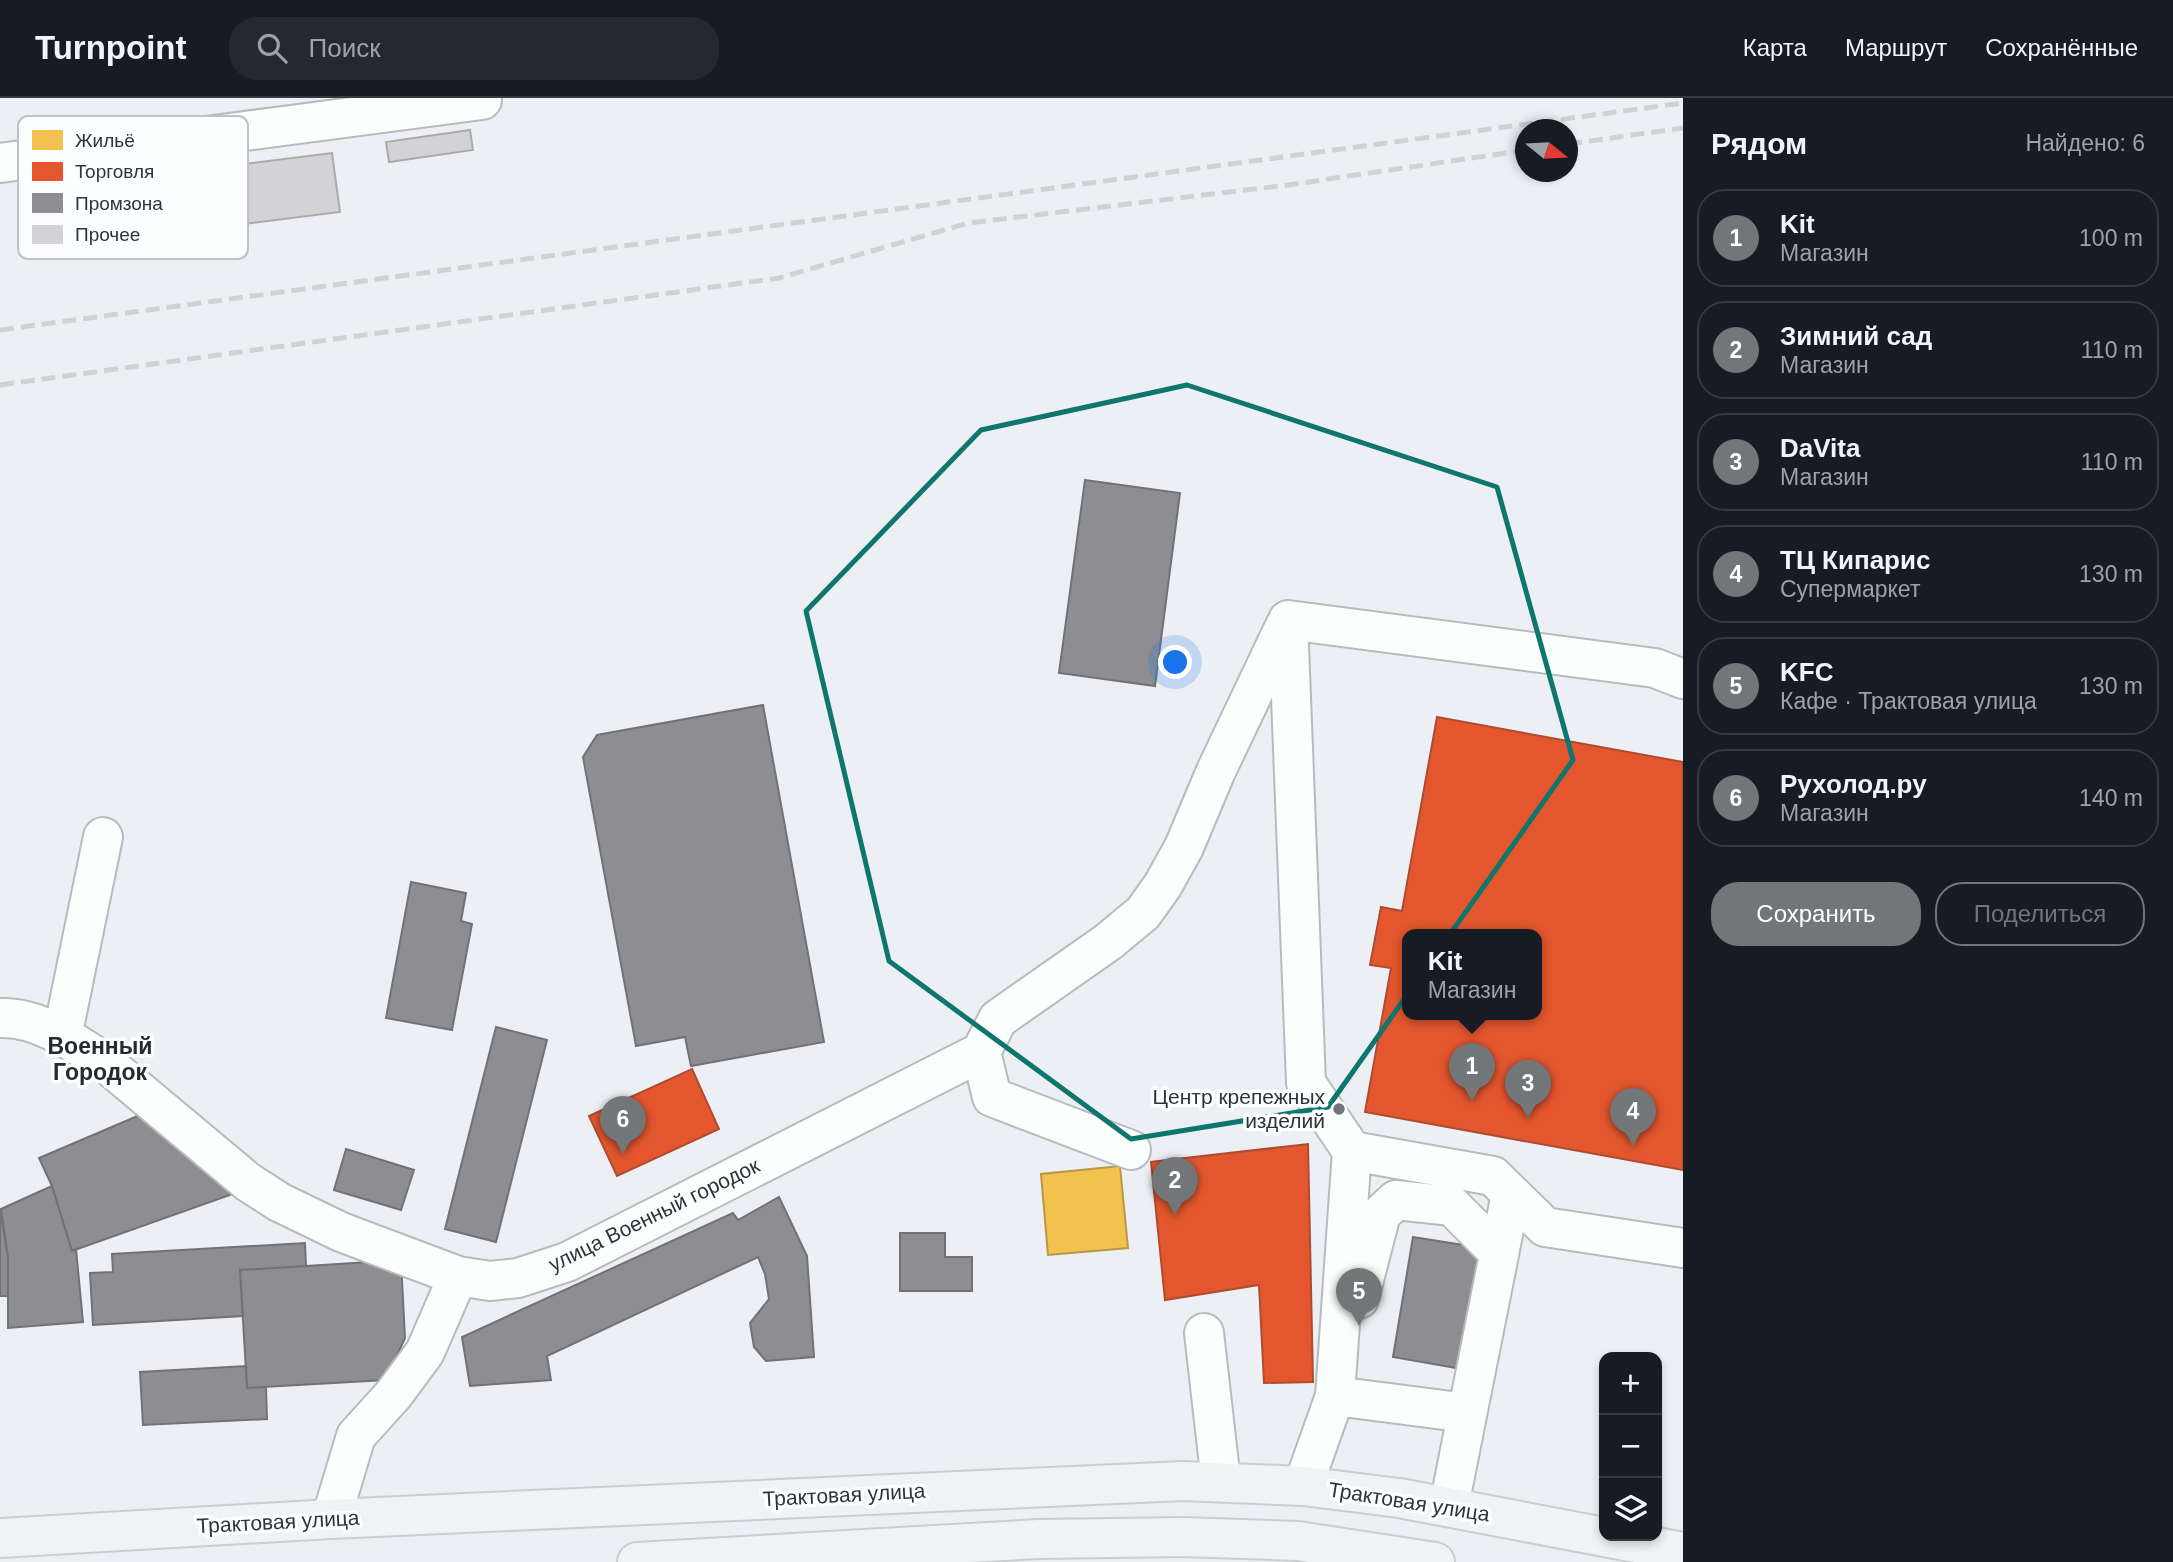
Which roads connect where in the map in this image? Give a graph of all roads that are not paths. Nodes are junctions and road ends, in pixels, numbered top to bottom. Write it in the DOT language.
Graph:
graph roads {
  1 [pos="482,100"];
  2 [pos="248,131"];
  3 [pos="18,161"];
  4 [pos="0,163"];
  5 [pos="1288,620"];
  6 [pos="1683,679"];
  7 [pos="103,837"];
  8 [pos="0,1018"];
  9 [pos="62,1037"];
  10 [pos="981,1052"];
  11 [pos="1131,1150"];
  12 [pos="1352,1151"];
  13 [pos="1511,1194"];
  14 [pos="1683,1248"];
  15 [pos="1499,1253"];
  16 [pos="458,1276"];
  17 [pos="1204,1333"];
  18 [pos="1340,1336"];
  19 [pos="1335,1396"];
  20 [pos="1467,1413"];
  21 [pos="1221,1482"];
  22 [pos="1303,1486"];
  23 [pos="1449,1506"];
  24 [pos="331,1519"];
  25 [pos="0,1538"];
  26 [pos="1034,1550"];
  27 [pos="1683,1552"];
  28 [pos="803,1558"];
  29 [pos="637,1562"];
  30 [pos="1434,1562"];
  1 -- 2 [label="street"];
  3 -- 4 [label="street"];
  5 -- 6 [label="street"];
  5 -- 10 [label="street"];
  5 -- 12 [label="street"];
  7 -- 9 [label="street"];
  8 -- 9 [label="street, улица Военный городок"];
  9 -- 16 [label="street, улица Военный городок"];
  10 -- 11 [label="street"];
  10 -- 16 [label="street, улица Военный городок"];
  12 -- 13 [label="street"];
  12 -- 18 [label="street"];
  13 -- 14 [label="street"];
  13 -- 15 [label="street"];
  15 -- 18 [label="street"];
  15 -- 20 [label="street"];
  16 -- 24 [label="street"];
  17 -- 21 [label="street"];
  18 -- 19 [label="street"];
  19 -- 20 [label="street"];
  19 -- 22 [label="street"];
  20 -- 23 [label="street"];
  21 -- 22 [label="main road, Трактовая улица"];
  21 -- 24 [label="main road, Трактовая улица"];
  22 -- 23 [label="main road, Трактовая улица"];
  23 -- 27 [label="main road, Трактовая улица"];
  24 -- 25 [label="main road, Трактовая улица"];
  26 -- 28 [label="main road"];
  26 -- 30 [label="main road"];
  28 -- 29 [label="main road"];
}
